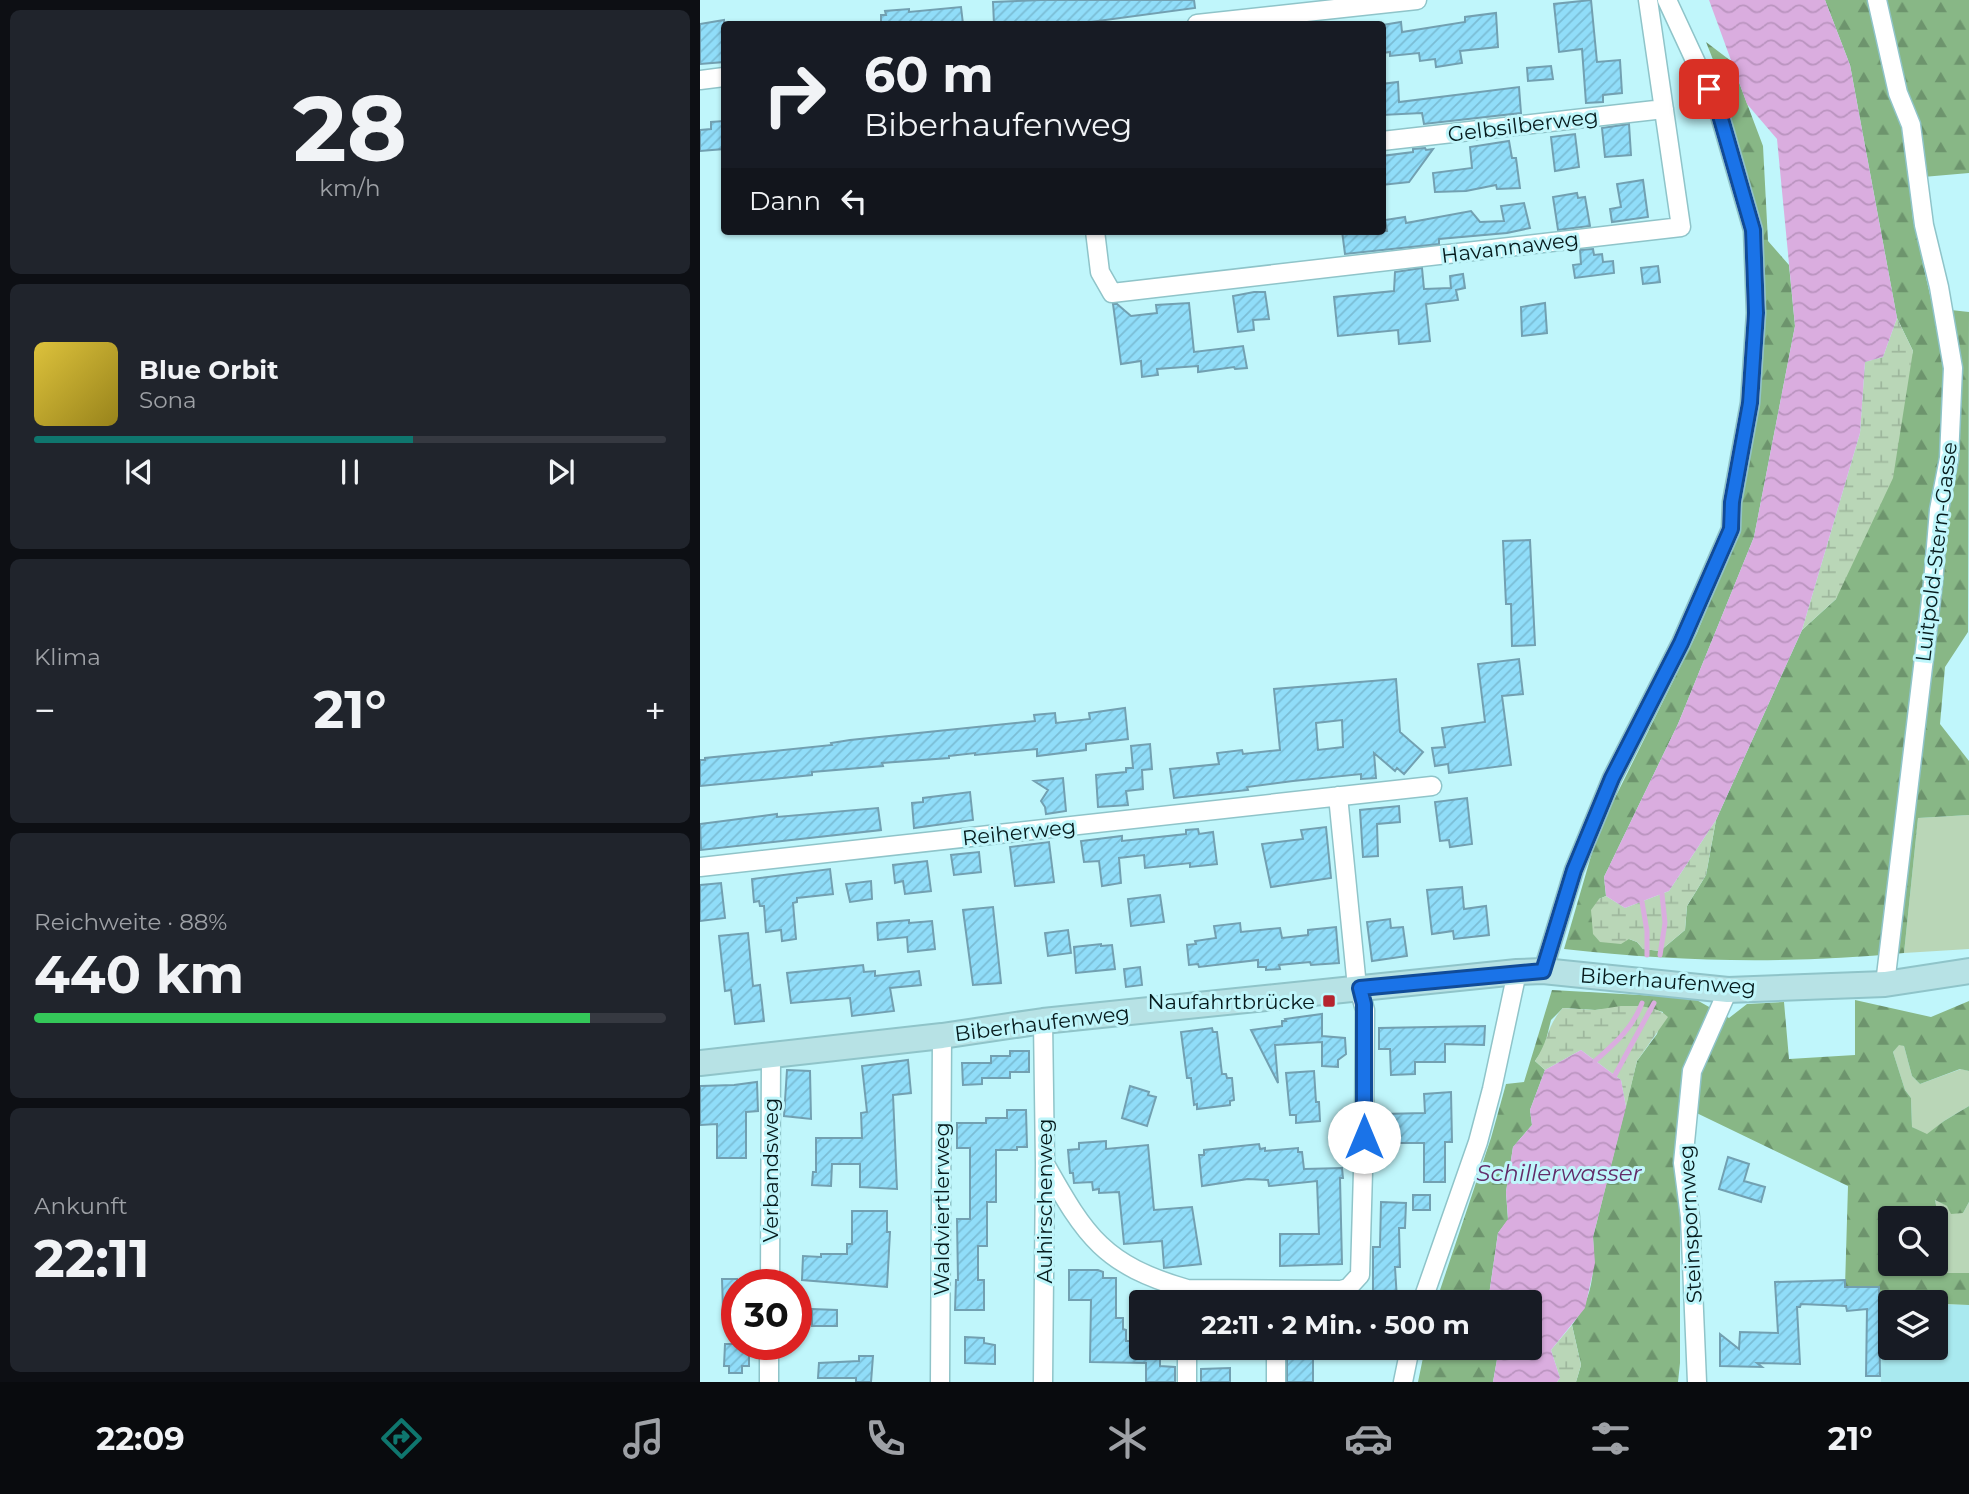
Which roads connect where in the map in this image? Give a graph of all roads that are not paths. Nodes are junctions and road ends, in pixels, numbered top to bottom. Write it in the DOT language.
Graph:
graph roads {
  1 [pos="1417,0"];
  2 [pos="1648,0"];
  3 [pos="1667,0"];
  4 [pos="1877,0"];
  5 [pos="1224,21"];
  6 [pos="721,77"];
  7 [pos="700,80"];
  8 [pos="1664,108"];
  9 [pos="1386,141"];
  10 [pos="1095,235"];
  11 [pos="1432,786"];
  12 [pos="1338,796"];
  13 [pos="700,867"];
  14 [pos="1543,971"];
  15 [pos="1969,971"];
  16 [pos="1517,972"];
  17 [pos="1885,984"];
  18 [pos="1360,988"];
  19 [pos="1728,990"];
  20 [pos="1043,1021"];
  21 [pos="942,1036"];
  22 [pos="771,1056"];
  23 [pos="700,1063"];
  24 [pos="1045,1164"];
  25 [pos="770,1269"];
  26 [pos="1175,1290"];
  27 [pos="1341,1290"];
  28 [pos="1426,1290"];
  29 [pos="769,1360"];
  30 [pos="1187,1360"];
  31 [pos="1276,1360"];
  32 [pos="1408,1360"];
  33 [pos="769,1382"];
  34 [pos="940,1382"];
  35 [pos="1044,1382"];
  36 [pos="1187,1382"];
  37 [pos="1276,1382"];
  38 [pos="1403,1382"];
  39 [pos="1697,1382"];
  1 -- 5 [label="street"];
  2 -- 8 [label="street, Havannaweg"];
  3 -- 14 [label="street"];
  4 -- 17 [label="street, Luitpold-Stern-Gasse"];
  6 -- 7 [label="street"];
  8 -- 9 [label="street, Gelbsilberweg"];
  8 -- 10 [label="street, Havannaweg"];
  11 -- 12 [label="street, Reiherweg"];
  12 -- 13 [label="street, Reiherweg"];
  12 -- 18 [label="street"];
  14 -- 16 [label="main road, Biberhaufenweg"];
  14 -- 19 [label="main road, Biberhaufenweg"];
  15 -- 17 [label="main road, Biberhaufenweg"];
  16 -- 18 [label="main road, Biberhaufenweg"];
  16 -- 28 [label="street"];
  17 -- 19 [label="main road, Biberhaufenweg"];
  18 -- 20 [label="main road, Biberhaufenweg"];
  18 -- 27 [label="street"];
  19 -- 39 [label="street, Steinspornweg"];
  20 -- 21 [label="main road, Biberhaufenweg"];
  20 -- 24 [label="street, Auhirschenweg"];
  21 -- 22 [label="main road, Biberhaufenweg"];
  21 -- 34 [label="street, Waldviertlerweg"];
  22 -- 23 [label="main road, Biberhaufenweg"];
  22 -- 25 [label="street, Verbandsweg"];
  24 -- 26 [label="street"];
  24 -- 35 [label="street, Auhirschenweg"];
  29 -- 33 [label="street"];
  30 -- 36 [label="street"];
  31 -- 37 [label="street"];
  32 -- 38 [label="street"];
}
